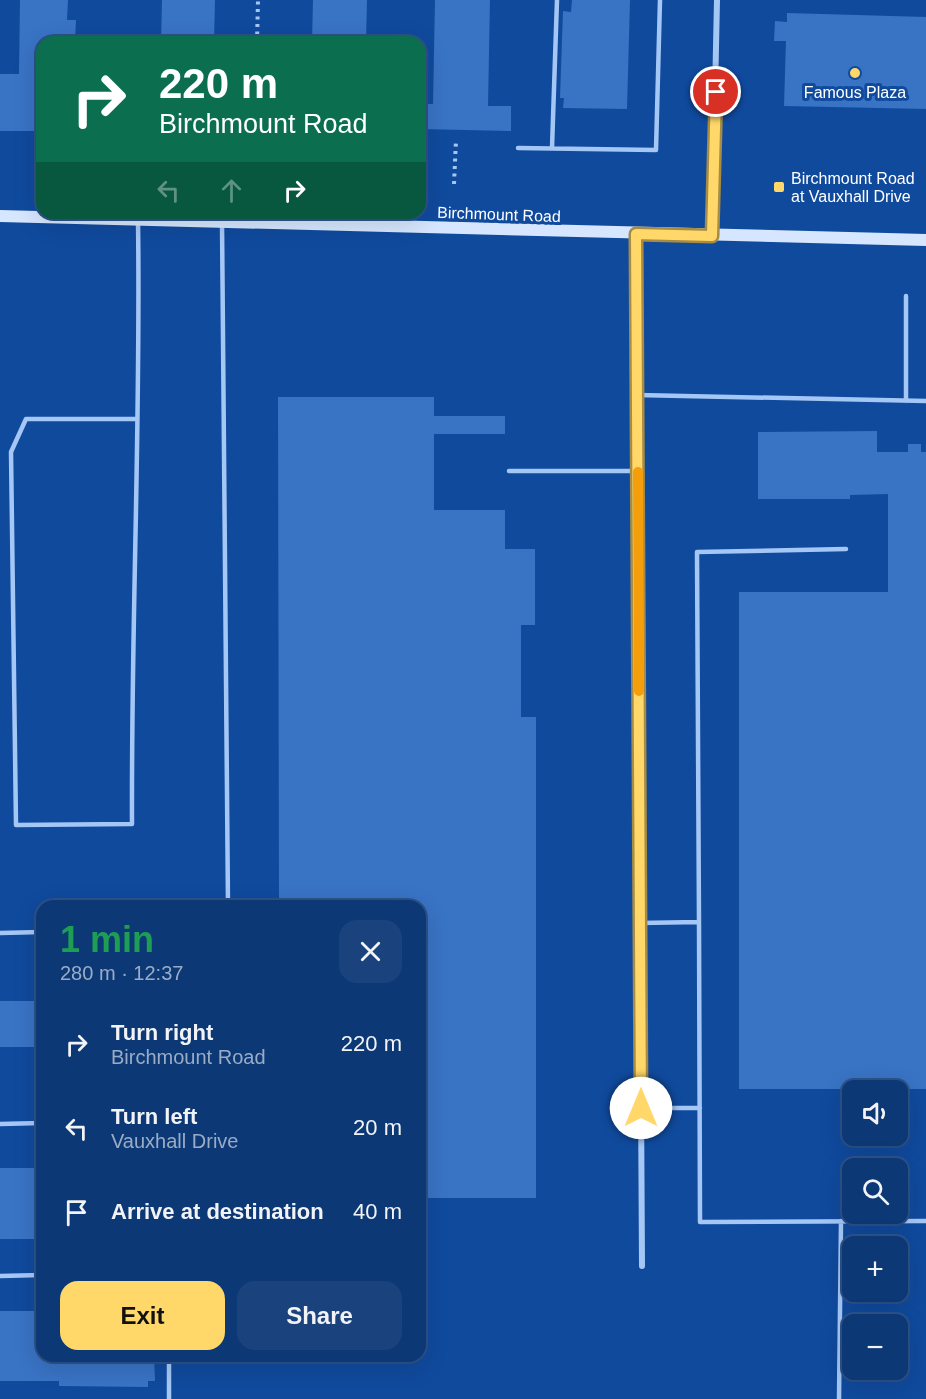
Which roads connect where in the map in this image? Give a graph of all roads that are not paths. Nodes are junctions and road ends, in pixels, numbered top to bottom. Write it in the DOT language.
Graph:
graph roads {
  1 [pos="557,0"];
  2 [pos="660,0"];
  3 [pos="717,0"];
  4 [pos="518,148"];
  5 [pos="552,148"];
  6 [pos="0,216"];
  7 [pos="36,217"];
  8 [pos="138,219"];
  9 [pos="222,220"];
  10 [pos="636,234"];
  11 [pos="712,236"];
  12 [pos="926,240"];
  13 [pos="906,297"];
  14 [pos="637,395"];
  15 [pos="906,401"];
  16 [pos="926,401"];
  17 [pos="137,419"];
  18 [pos="509,471"];
  19 [pos="638,471"];
  20 [pos="846,549"];
  21 [pos="228,900"];
  22 [pos="699,922"];
  23 [pos="640,923"];
  24 [pos="36,932"];
  25 [pos="0,933"];
  26 [pos="641,1108"];
  27 [pos="700,1108"];
  28 [pos="36,1123"];
  29 [pos="0,1124"];
  30 [pos="841,1221"];
  31 [pos="926,1221"];
  32 [pos="642,1266"];
  33 [pos="36,1275"];
  34 [pos="0,1276"];
  35 [pos="169,1362"];
  36 [pos="169,1399"];
  37 [pos="839,1399"];
  1 -- 5 [label="lane"];
  2 -- 5 [label="lane"];
  3 -- 11 [label="street"];
  4 -- 5 [label="lane"];
  6 -- 7 [label="main road, Birchmount Road"];
  8 -- 9 [label="main road, Birchmount Road"];
  8 -- 17 [label="lane"];
  9 -- 10 [label="main road, Birchmount Road"];
  9 -- 21 [label="lane"];
  10 -- 11 [label="main road, Birchmount Road"];
  10 -- 14 [label="street"];
  11 -- 12 [label="main road, Birchmount Road"];
  13 -- 15 [label="lane"];
  14 -- 15 [label="lane"];
  14 -- 19 [label="street"];
  15 -- 16 [label="lane"];
  17 -- 17 [label="lane"];
  18 -- 19 [label="lane"];
  19 -- 23 [label="street"];
  20 -- 22 [label="lane"];
  22 -- 23 [label="lane"];
  22 -- 27 [label="lane"];
  23 -- 26 [label="street"];
  24 -- 25 [label="lane"];
  26 -- 27 [label="lane"];
  26 -- 32 [label="street"];
  27 -- 30 [label="lane"];
  28 -- 29 [label="lane"];
  30 -- 31 [label="lane"];
  30 -- 37 [label="lane"];
  33 -- 34 [label="lane"];
  35 -- 36 [label="lane"];
}
